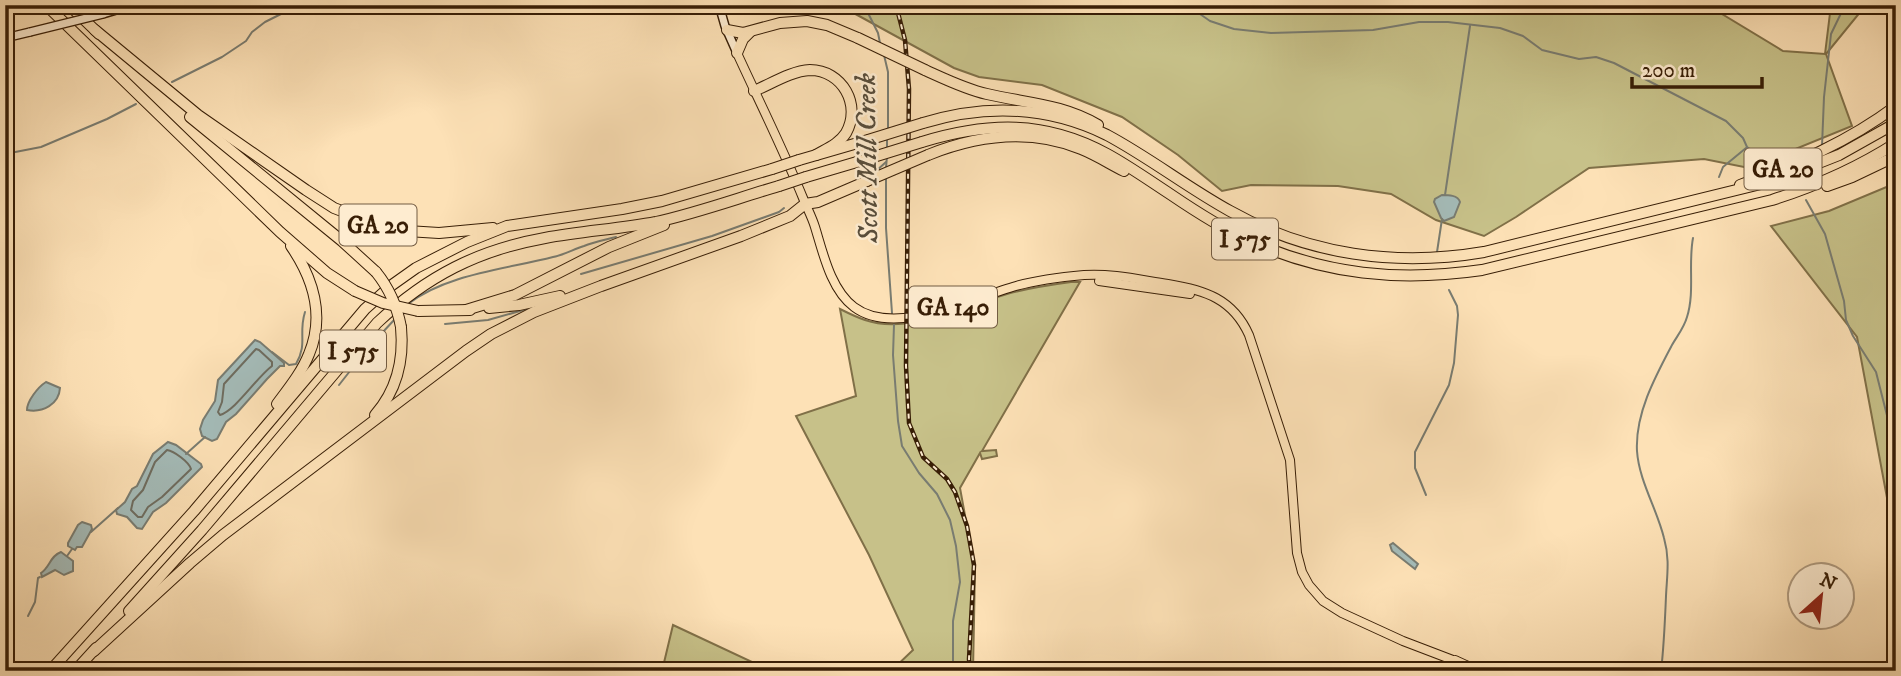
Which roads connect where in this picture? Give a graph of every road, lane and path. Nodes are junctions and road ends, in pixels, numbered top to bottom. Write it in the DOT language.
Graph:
graph roads {
  1 [pos="46,5"];
  2 [pos="69,5"];
  3 [pos="133,5"];
  4 [pos="719,5"];
  5 [pos="95,30"];
  6 [pos="727,30"];
  7 [pos="750,32"];
  8 [pos="5,38"];
  9 [pos="737,53"];
  10 [pos="754,91"];
  11 [pos="1896,106"];
  12 [pos="1896,123"];
  13 [pos="1896,143"];
  14 [pos="1135,151"];
  15 [pos="816,155"];
  16 [pos="1896,156"];
  17 [pos="1772,200"];
  18 [pos="818,202"];
  19 [pos="1694,202"];
  20 [pos="805,204"];
  21 [pos="1187,205"];
  22 [pos="710,206"];
  23 [pos="811,219"];
  24 [pos="508,226"];
  25 [pos="280,232"];
  26 [pos="601,286"];
  27 [pos="466,310"];
  28 [pos="366,426"];
  29 [pos="244,452"];
  30 [pos="94,651"];
  31 [pos="50,671"];
  32 [pos="75,671"];
  33 [pos="1479,671"];
  1 -- 25 [label="highway, GA 20"];
  2 -- 5 [label="highway, GA 20"];
  3 -- 8 [label="street, bridge"];
  4 -- 6 [label="street"];
  5 -- 24 [label="highway, GA 20"];
  5 -- 28 [label="highway, bridge"];
  6 -- 7 [label="highway"];
  6 -- 9 [label="street"];
  7 -- 9 [label="highway"];
  7 -- 14 [label="highway, bridge"];
  9 -- 10 [label="main road"];
  10 -- 15 [label="highway"];
  10 -- 20 [label="main road, GA 140"];
  11 -- 19 [label="highway, GA 20"];
  12 -- 19 [label="highway, I 575"];
  13 -- 17 [label="highway, I 575"];
  14 -- 15 [label="highway, I 575, bridge"];
  14 -- 19 [label="highway, I 575"];
  15 -- 24 [label="highway, I 575, bridge"];
  16 -- 17 [label="highway, GA 20"];
  17 -- 21 [label="highway, I 575"];
  18 -- 20 [label="highway"];
  18 -- 21 [label="highway, bridge"];
  18 -- 23 [label="main road"];
  20 -- 23 [label="main road, GA 140"];
  20 -- 26 [label="highway"];
  21 -- 22 [label="highway, I 575, bridge"];
  22 -- 27 [label="highway, GA 20"];
  22 -- 30 [label="highway, I 575"];
  23 -- 33 [label="main road, GA 140"];
  24 -- 29 [label="highway, I 575"];
  25 -- 27 [label="highway, GA 20, bridge"];
  25 -- 29 [label="highway"];
  26 -- 27 [label="highway"];
  26 -- 28 [label="highway"];
  28 -- 30 [label="highway"];
  29 -- 31 [label="highway, I 575"];
  30 -- 32 [label="highway, I 575"];
}
